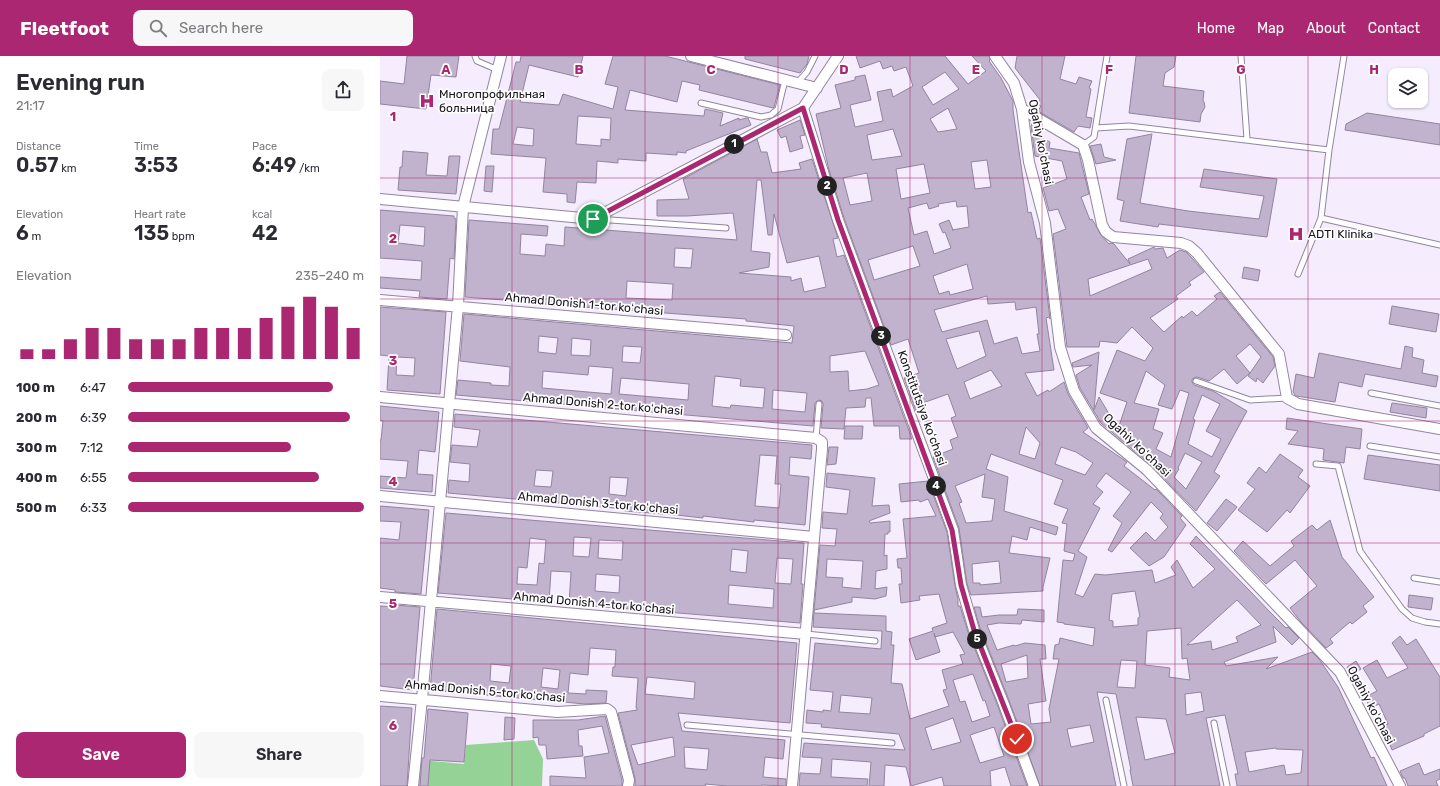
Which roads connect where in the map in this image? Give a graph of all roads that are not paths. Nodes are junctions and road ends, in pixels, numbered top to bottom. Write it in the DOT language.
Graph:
graph roads {
  1 [pos="475,56"];
  2 [pos="501,56"];
  3 [pos="691,56"];
  4 [pos="814,56"];
  5 [pos="838,56"];
  6 [pos="995,56"];
  7 [pos="1107,56"];
  8 [pos="1241,56"];
  9 [pos="1344,56"];
  10 [pos="498,70"];
  11 [pos="785,80"];
  12 [pos="797,83"];
  13 [pos="817,88"];
  14 [pos="701,103"];
  15 [pos="803,108"];
  16 [pos="1022,109"];
  17 [pos="1096,128"];
  18 [pos="1247,139"];
  19 [pos="1083,145"];
  20 [pos="1329,150"];
  21 [pos="380,199"];
  22 [pos="463,207"];
  23 [pos="1321,218"];
  24 [pos="593,219"];
  25 [pos="726,228"];
  26 [pos="1440,245"];
  27 [pos="1298,274"];
  28 [pos="380,300"];
  29 [pos="458,306"];
  30 [pos="786,335"];
  31 [pos="1196,381"];
  32 [pos="1371,394"];
  33 [pos="380,397"];
  34 [pos="1287,398"];
  35 [pos="449,402"];
  36 [pos="819,404"];
  37 [pos="1440,406"];
  38 [pos="1440,429"];
  39 [pos="819,440"];
  40 [pos="1370,446"];
  41 [pos="1440,457"];
  42 [pos="1316,464"];
  43 [pos="380,496"];
  44 [pos="440,501"];
  45 [pos="814,537"];
  46 [pos="1414,578"];
  47 [pos="1440,582"];
  48 [pos="380,597"];
  49 [pos="431,601"];
  50 [pos="1440,624"];
  51 [pos="806,634"];
  52 [pos="875,641"];
  53 [pos="380,696"];
  54 [pos="422,699"];
  55 [pos="1106,700"];
  56 [pos="1214,723"];
  57 [pos="687,725"];
  58 [pos="796,735"];
  59 [pos="892,743"];
  60 [pos="412,786"];
  61 [pos="628,786"];
  62 [pos="792,786"];
  63 [pos="1034,786"];
  64 [pos="1124,786"];
  65 [pos="1226,786"];
  66 [pos="1400,786"];
  1 -- 10 [label="lane"];
  2 -- 10 [label="street"];
  3 -- 11 [label="street"];
  4 -- 12 [label="lane"];
  5 -- 13 [label="street"];
  6 -- 16 [label="street, Ogahiy koʻchasi"];
  7 -- 17 [label="lane"];
  8 -- 18 [label="lane"];
  9 -- 20 [label="lane"];
  10 -- 22 [label="street"];
  11 -- 12 [label="street"];
  11 -- 14 [label="lane"];
  12 -- 13 [label="street"];
  13 -- 15 [label="street"];
  15 -- 24 [label="street"];
  15 -- 63 [label="street, Konstitutsiya koʻchasi"];
  16 -- 19 [label="street"];
  16 -- 66 [label="street, Ogahiy koʻchasi"];
  17 -- 18 [label="lane"];
  17 -- 19 [label="lane"];
  18 -- 20 [label="lane"];
  19 -- 34 [label="street"];
  20 -- 23 [label="lane"];
  21 -- 22 [label="street"];
  22 -- 24 [label="street"];
  22 -- 29 [label="street"];
  23 -- 26 [label="lane"];
  23 -- 27 [label="lane"];
  24 -- 25 [label="lane"];
  28 -- 29 [label="street, Ahmad Donish 1-tor koʻchasi"];
  29 -- 30 [label="street, Ahmad Donish 1-tor koʻchasi"];
  29 -- 35 [label="street"];
  31 -- 34 [label="lane"];
  32 -- 37 [label="lane"];
  33 -- 35 [label="street, Ahmad Donish 2-tor koʻchasi"];
  34 -- 38 [label="street"];
  35 -- 39 [label="street, Ahmad Donish 2-tor koʻchasi"];
  35 -- 44 [label="street"];
  36 -- 39 [label="lane"];
  39 -- 45 [label="street"];
  40 -- 41 [label="lane"];
  42 -- 50 [label="lane"];
  43 -- 44 [label="street, Ahmad Donish 3-tor koʻchasi"];
  44 -- 45 [label="street, Ahmad Donish 3-tor koʻchasi"];
  44 -- 49 [label="street"];
  45 -- 51 [label="street"];
  46 -- 47 [label="lane"];
  48 -- 49 [label="street, Ahmad Donish 4-tor koʻchasi"];
  49 -- 51 [label="street, Ahmad Donish 4-tor koʻchasi"];
  49 -- 54 [label="street"];
  51 -- 52 [label="lane"];
  51 -- 58 [label="street"];
  53 -- 54 [label="street, Ahmad Donish 5-tor koʻchasi"];
  54 -- 60 [label="street"];
  54 -- 61 [label="street, Ahmad Donish 5-tor koʻchasi"];
  55 -- 64 [label="lane"];
  56 -- 65 [label="lane"];
  57 -- 58 [label="lane"];
  58 -- 59 [label="lane"];
  58 -- 62 [label="street"];
}
